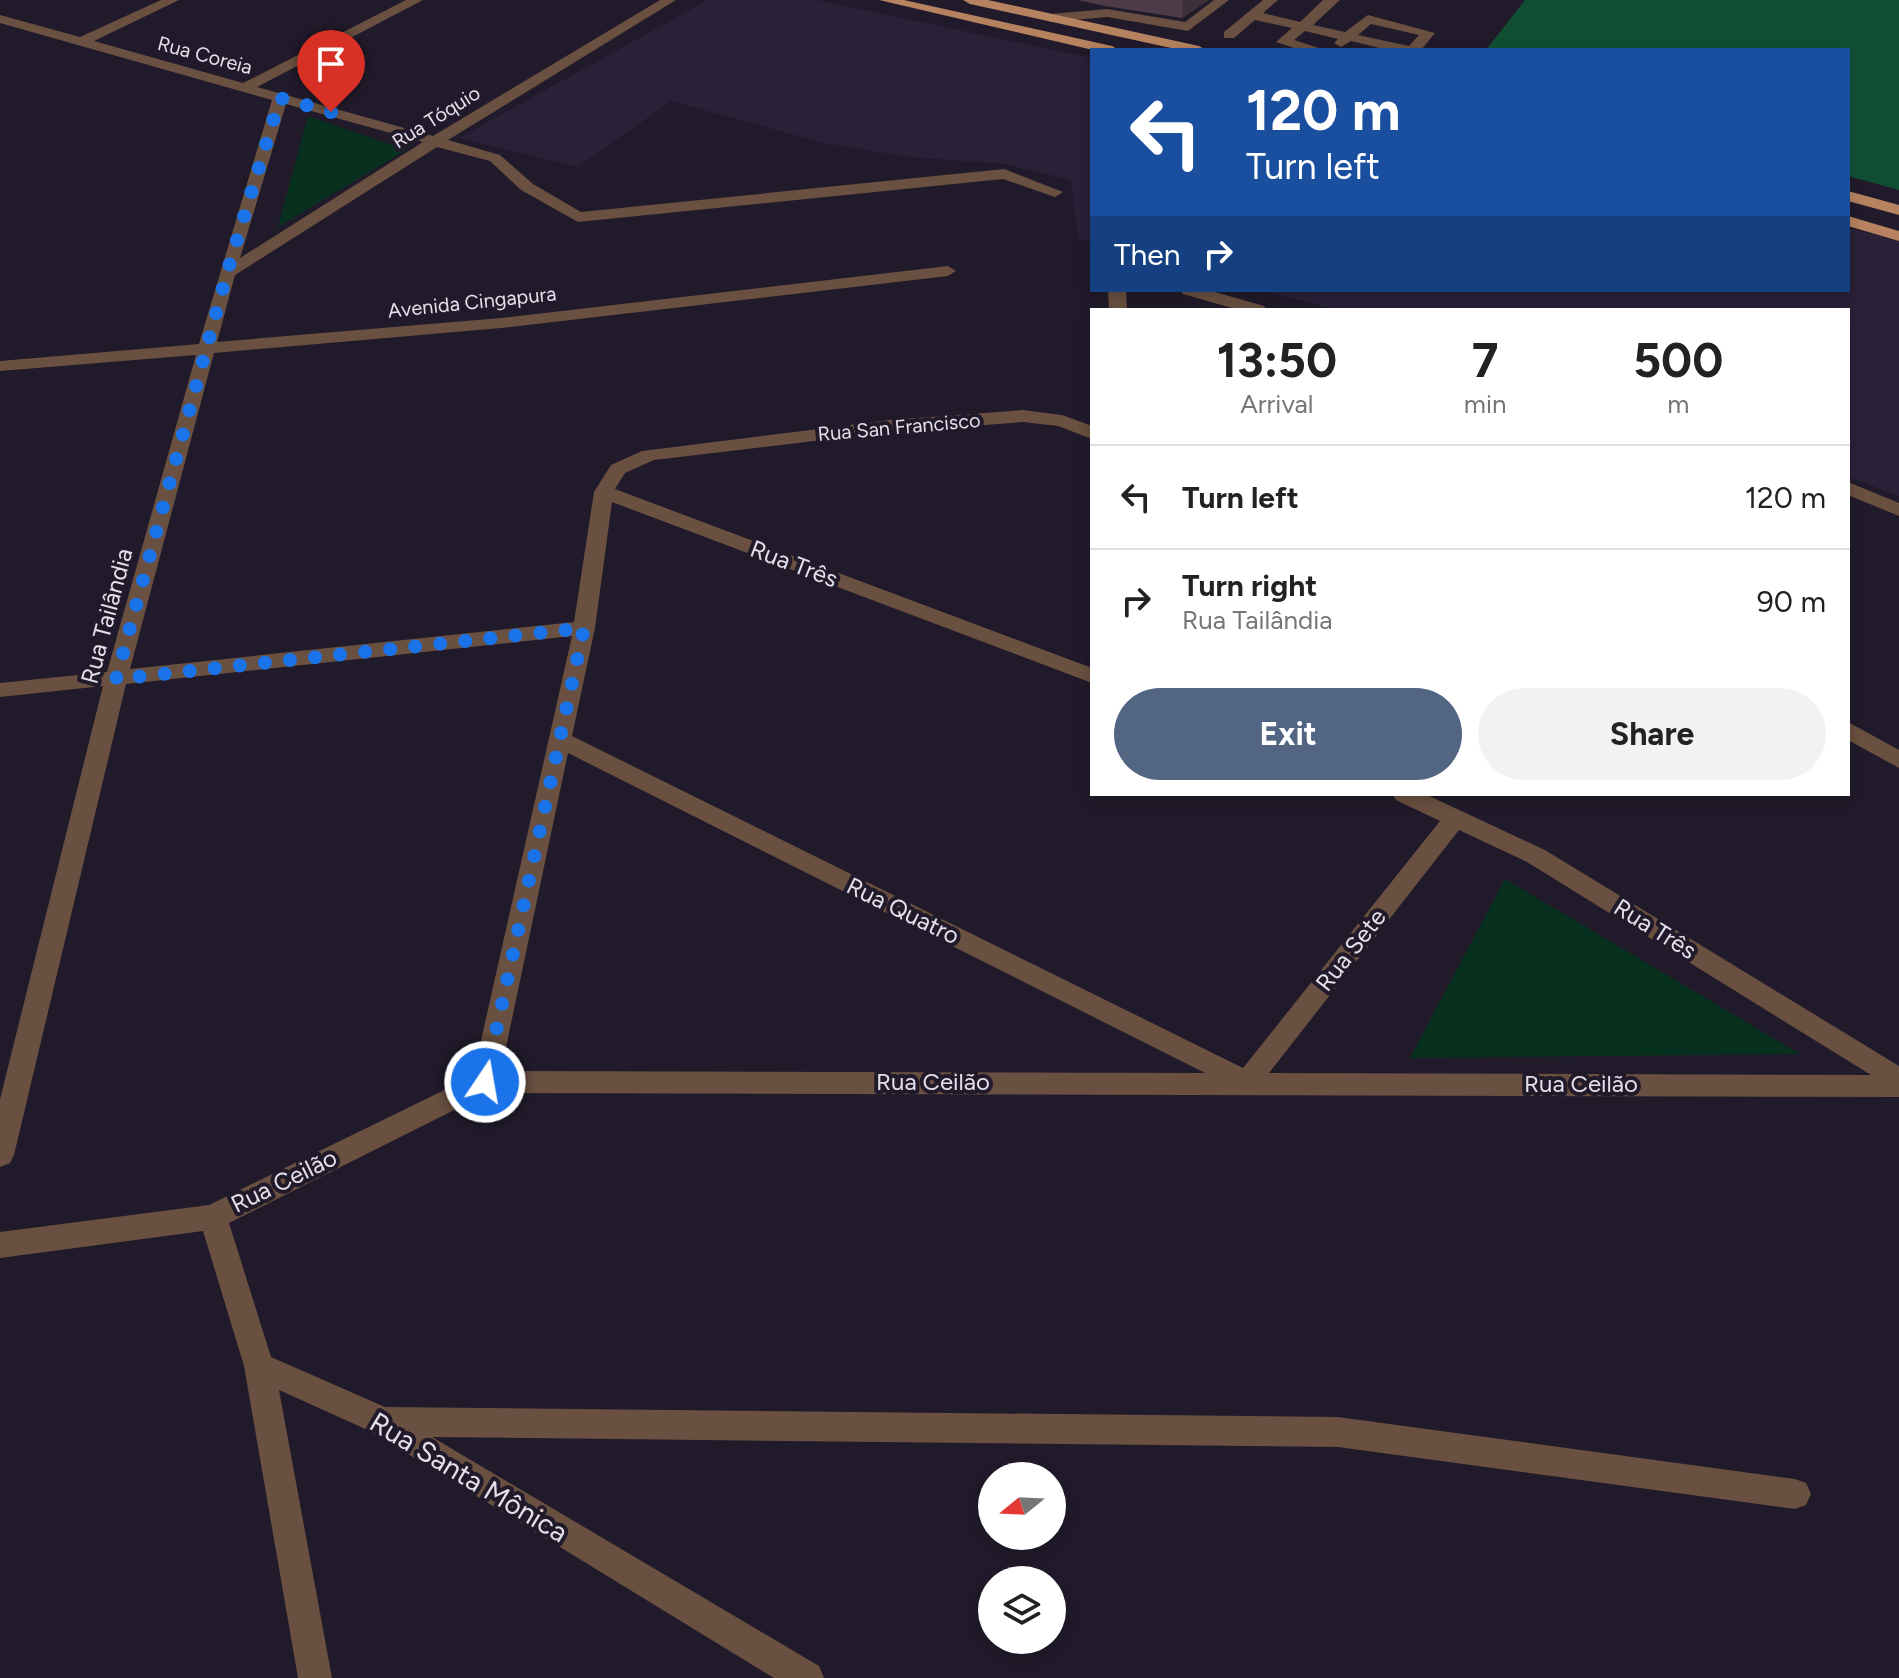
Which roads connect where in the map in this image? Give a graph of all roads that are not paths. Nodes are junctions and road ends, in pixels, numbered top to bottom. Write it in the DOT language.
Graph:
graph roads {
  1 [pos="172,0"];
  2 [pos="416,0"];
  3 [pos="669,0"];
  4 [pos="886,0"];
  5 [pos="970,0"];
  6 [pos="1222,0"];
  7 [pos="1271,0"];
  8 [pos="1330,0"];
  9 [pos="1035,14"];
  10 [pos="1252,15"];
  11 [pos="1050,18"];
  12 [pos="0,19"];
  13 [pos="1302,27"];
  14 [pos="1016,29"];
  15 [pos="1229,35"];
  16 [pos="1348,37"];
  17 [pos="80,42"];
  18 [pos="1103,48"];
  19 [pos="1190,48"];
  20 [pos="1309,48"];
  21 [pos="1336,48"];
  22 [pos="1400,48"];
  23 [pos="1412,48"];
  24 [pos="245,87"];
  25 [pos="280,98"];
  26 [pos="434,142"];
  27 [pos="1055,192"];
  28 [pos="1850,197"];
  29 [pos="1899,210"];
  30 [pos="1850,222"];
  31 [pos="1899,236"];
  32 [pos="948,271"];
  33 [pos="227,273"];
  34 [pos="1196,292"];
  35 [pos="1251,308"];
  36 [pos="206,350"];
  37 [pos="0,366"];
  38 [pos="1090,432"];
  39 [pos="1850,489"];
  40 [pos="604,492"];
  41 [pos="1899,510"];
  42 [pos="584,628"];
  43 [pos="1090,675"];
  44 [pos="116,679"];
  45 [pos="0,690"];
  46 [pos="1850,731"];
  47 [pos="559,739"];
  48 [pos="1899,760"];
  49 [pos="1408,796"];
  50 [pos="1454,819"];
  51 [pos="1899,1079"];
  52 [pos="485,1082"];
  53 [pos="1247,1082"];
  54 [pos="1899,1086"];
  55 [pos="1,1154"];
  56 [pos="213,1217"];
  57 [pos="0,1245"];
  58 [pos="259,1366"];
  59 [pos="383,1422"];
  60 [pos="1795,1494"];
  61 [pos="315,1678"];
  62 [pos="807,1678"];
  1 -- 17 [label="street"];
  2 -- 24 [label="street"];
  3 -- 26 [label="street, Rua Tóquio"];
  4 -- 14 [label="main road"];
  5 -- 9 [label="main road"];
  6 -- 11 [label="street"];
  7 -- 10 [label="street"];
  8 -- 13 [label="street"];
  9 -- 11 [label="main road"];
  9 -- 14 [label="main road"];
  10 -- 13 [label="street"];
  10 -- 15 [label="street"];
  11 -- 19 [label="main road"];
  12 -- 17 [label="street, Rua Coreia"];
  13 -- 16 [label="street"];
  13 -- 20 [label="street"];
  14 -- 18 [label="main road"];
  16 -- 21 [label="street"];
  16 -- 22 [label="street"];
  16 -- 23 [label="street"];
  17 -- 24 [label="street, Rua Coreia"];
  24 -- 25 [label="street, Rua Coreia"];
  25 -- 26 [label="street, Rua Coreia"];
  25 -- 33 [label="street, Rua Tailândia"];
  26 -- 27 [label="street, Rua Coreia"];
  26 -- 33 [label="street, Rua Tóquio"];
  28 -- 29 [label="main road"];
  30 -- 31 [label="main road"];
  32 -- 36 [label="street, Avenida Cingapura"];
  33 -- 36 [label="street, Rua Tailândia"];
  34 -- 35 [label="street"];
  36 -- 37 [label="street, Avenida Cingapura"];
  36 -- 44 [label="street, Rua Tailândia"];
  38 -- 40 [label="street, Rua San Francisco"];
  39 -- 41 [label="street"];
  40 -- 42 [label="street"];
  40 -- 43 [label="street, Rua Três"];
  42 -- 44 [label="street"];
  42 -- 47 [label="street"];
  44 -- 45 [label="street"];
  44 -- 55 [label="street, Rua Tailândia"];
  46 -- 48 [label="street"];
  47 -- 52 [label="street"];
  47 -- 53 [label="street, Rua Quatro"];
  49 -- 50 [label="street, Rua Três"];
  50 -- 51 [label="street, Rua Três"];
  50 -- 53 [label="street, Rua Sete"];
  52 -- 53 [label="street, Rua Ceilão"];
  52 -- 56 [label="street, Rua Ceilão"];
  53 -- 54 [label="street, Rua Ceilão"];
  56 -- 57 [label="street, Rua Ceilão"];
  56 -- 58 [label="street"];
  58 -- 59 [label="street, Rua Santa Mônica"];
  58 -- 61 [label="street"];
  59 -- 60 [label="street"];
  59 -- 62 [label="street, Rua Santa Mônica"];
}
